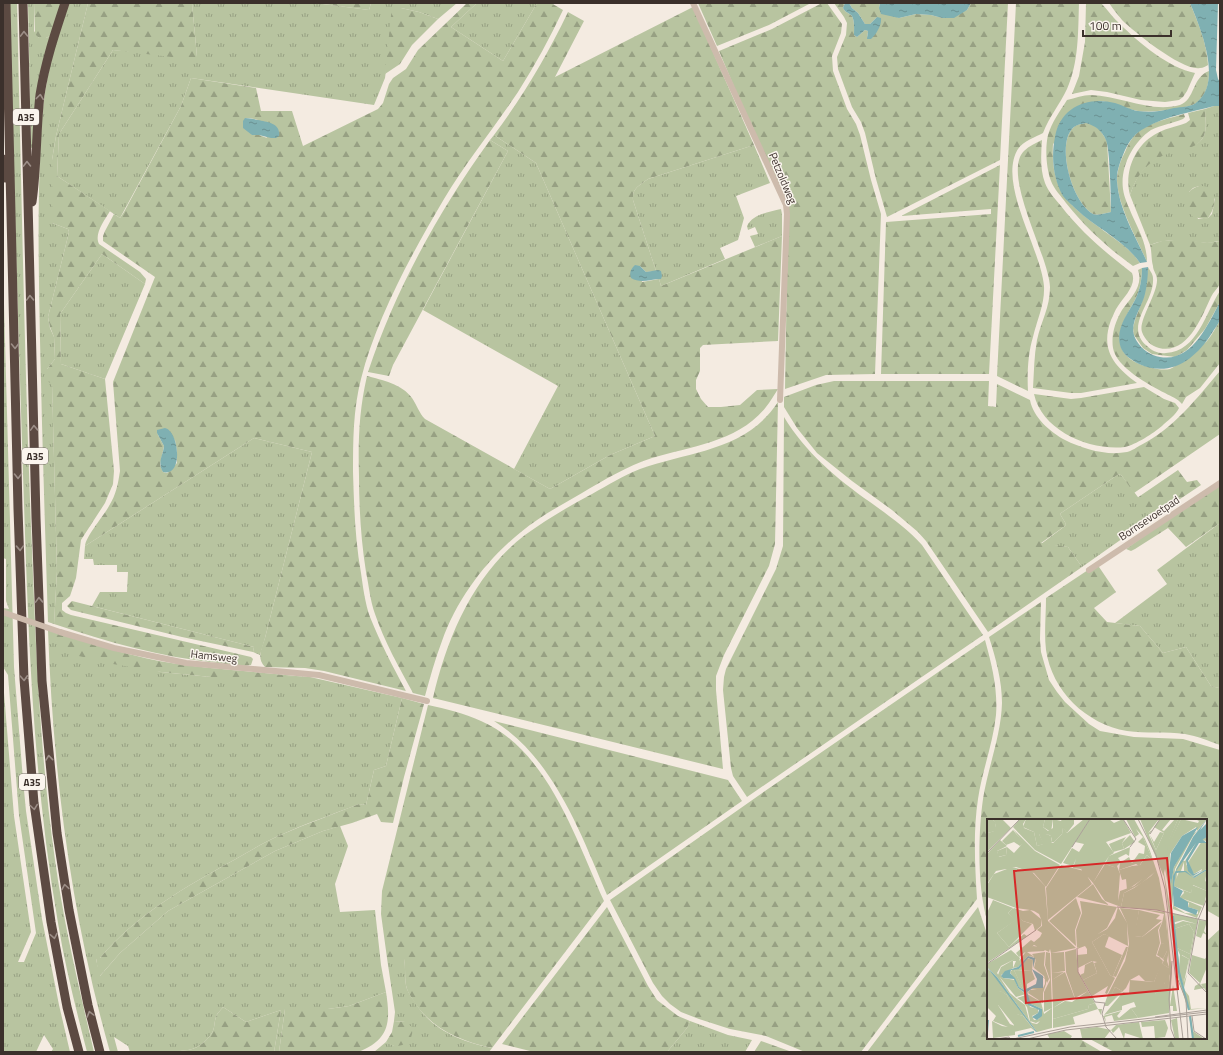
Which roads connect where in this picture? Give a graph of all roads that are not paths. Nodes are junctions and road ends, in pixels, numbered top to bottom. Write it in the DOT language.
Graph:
graph roads {
  1 [pos="6,3"];
  2 [pos="23,3"];
  3 [pos="65,3"];
  4 [pos="693,3"];
  5 [pos="3,159"];
  6 [pos="12,223"];
  7 [pos="28,231"];
  8 [pos="780,400"];
  9 [pos="1220,483"];
  10 [pos="1089,570"];
  11 [pos="4,613"];
  12 [pos="427,700"];
  13 [pos="79,1052"];
  14 [pos="100,1052"];
  1 -- 6 [label="highway, A35"];
  7 -- 2 [label="highway, A35, one-way"];
  7 -- 3 [label="highway, A35, one-way"];
  4 -- 8 [label="street, Petzoldweg"];
  5 -- 6 [label="highway, A35"];
  6 -- 13 [label="highway, A35, one-way"];
  14 -- 7 [label="highway, A35, one-way"];
  9 -- 10 [label="street, Bornsevoetpad"];
  11 -- 12 [label="street, Hamsweg, bridge"];
}
